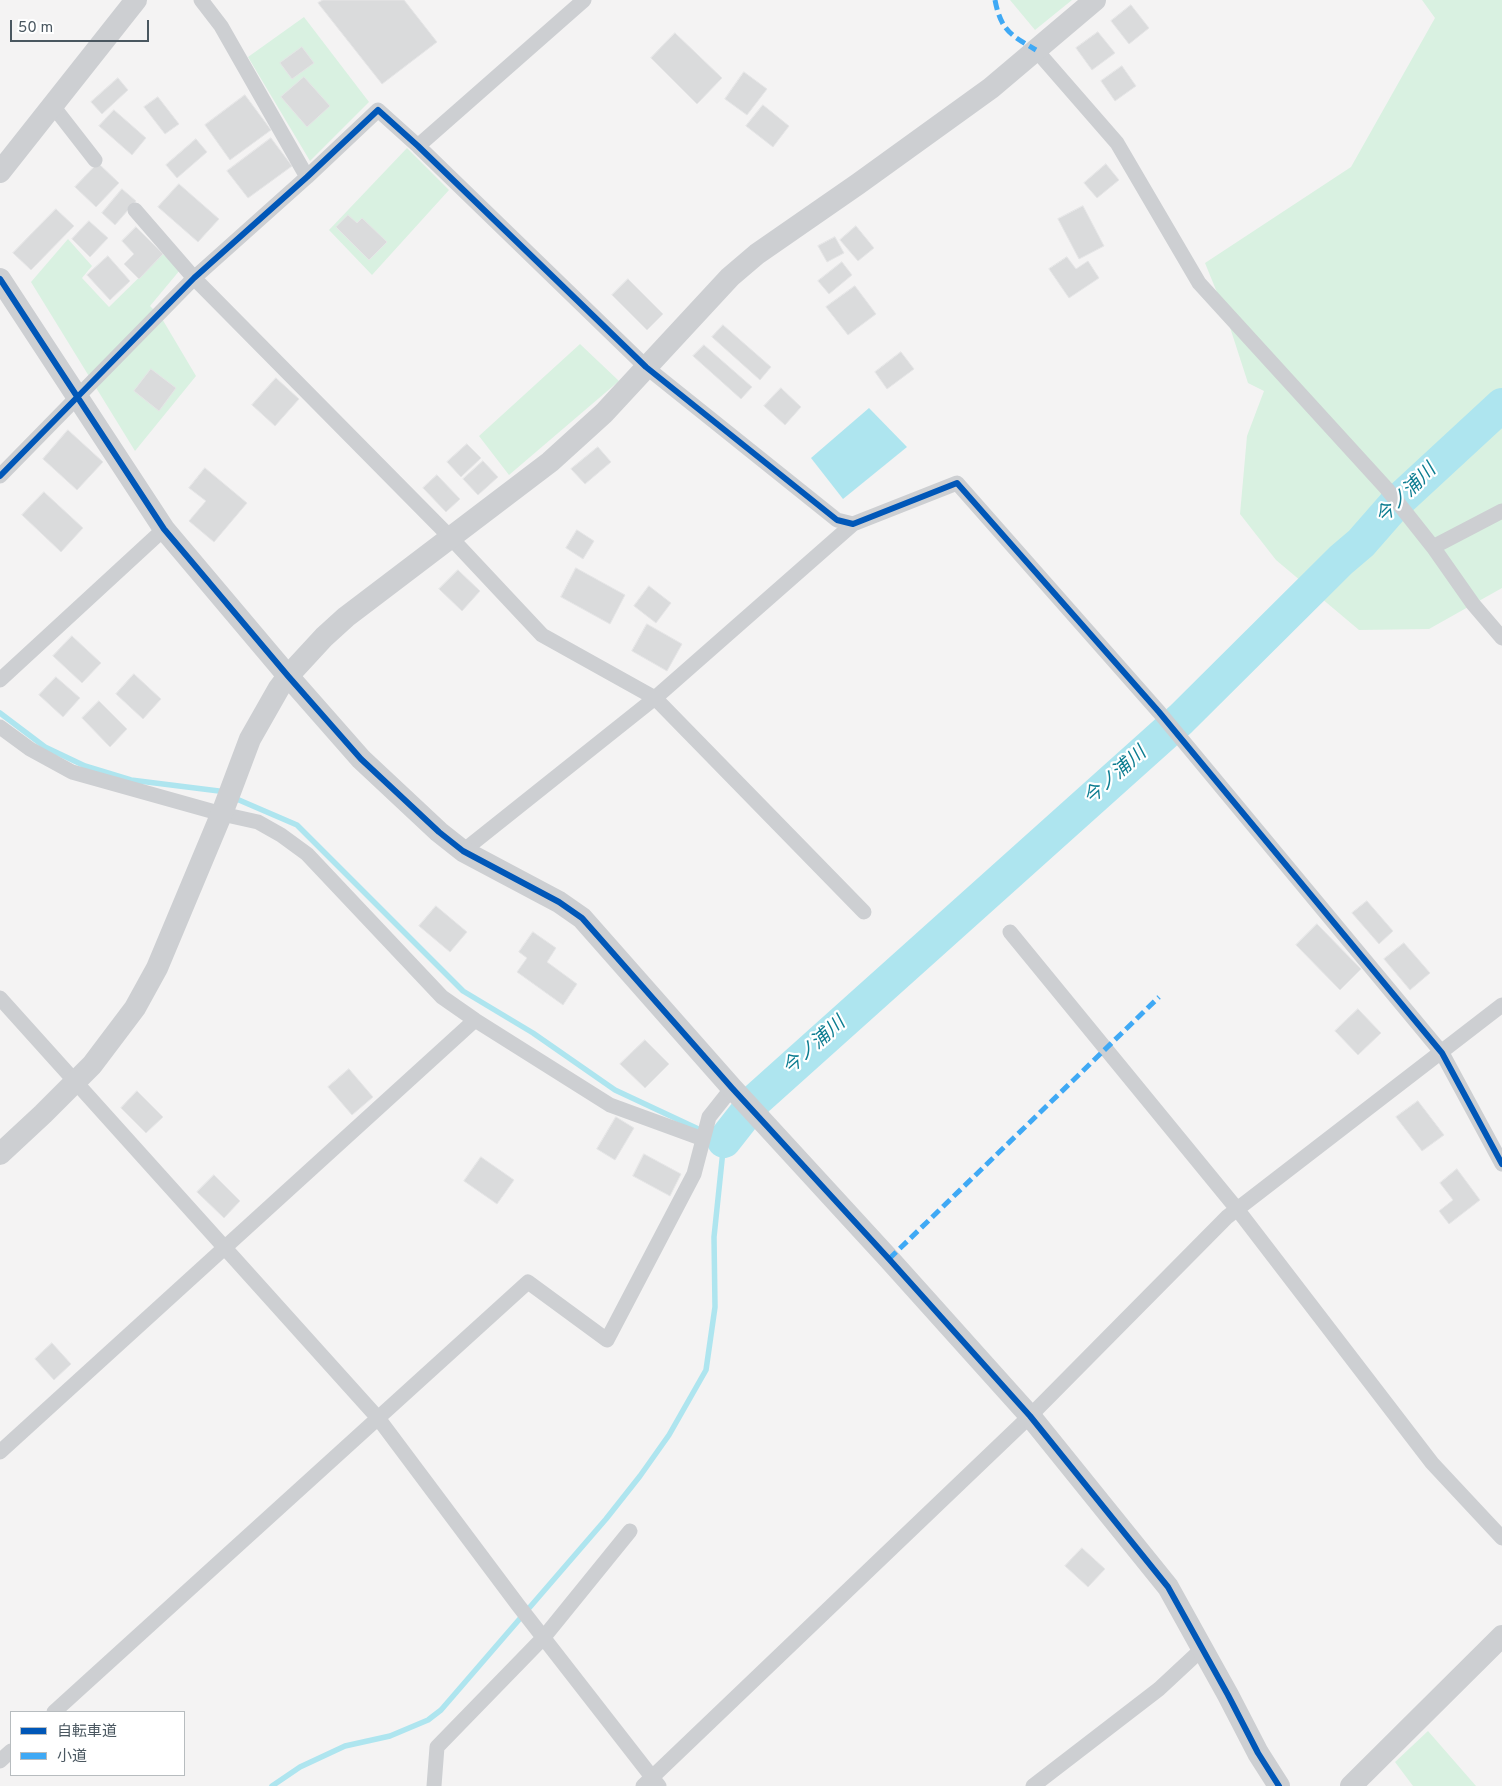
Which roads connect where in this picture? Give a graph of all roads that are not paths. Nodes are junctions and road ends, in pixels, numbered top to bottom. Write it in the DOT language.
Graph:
graph roads {
  1 [pos="136,0"];
  2 [pos="202,0"];
  3 [pos="584,0"];
  4 [pos="1095,0"];
  5 [pos="1036,50"];
  6 [pos="53,106"];
  7 [pos="418,146"];
  8 [pos="95,160"];
  9 [pos="0,172"];
  10 [pos="307,178"];
  11 [pos="135,210"];
  12 [pos="194,278"];
  13 [pos="0,279"];
  14 [pos="646,367"];
  15 [pos="78,396"];
  16 [pos="0,476"];
  17 [pos="1502,511"];
  18 [pos="853,524"];
  19 [pos="164,528"];
  20 [pos="450,538"];
  21 [pos="1433,547"];
  22 [pos="1502,638"];
  23 [pos="288,676"];
  24 [pos="0,680"];
  25 [pos="655,698"];
  26 [pos="0,728"];
  27 [pos="222,814"];
  28 [pos="463,851"];
  29 [pos="864,912"];
  30 [pos="1010,932"];
  31 [pos="0,998"];
  32 [pos="1502,1005"];
  33 [pos="475,1020"];
  34 [pos="1442,1053"];
  35 [pos="76,1082"];
  36 [pos="732,1088"];
  37 [pos="704,1139"];
  38 [pos="0,1154"];
  39 [pos="1502,1164"];
  40 [pos="1237,1209"];
  41 [pos="226,1247"];
  42 [pos="1030,1416"];
  43 [pos="378,1418"];
  44 [pos="0,1452"];
  45 [pos="630,1531"];
  46 [pos="1502,1538"];
  47 [pos="1502,1636"];
  48 [pos="544,1637"];
  49 [pos="1202,1649"];
  50 [pos="55,1711"];
  51 [pos="10,1752"];
  52 [pos="0,1761"];
  53 [pos="651,1783"];
  54 [pos="434,1786"];
  55 [pos="1033,1786"];
  56 [pos="1279,1786"];
  57 [pos="1351,1786"];
  1 -- 6 [label="street"];
  2 -- 10 [label="street"];
  3 -- 7 [label="street"];
  4 -- 5 [label="street"];
  5 -- 14 [label="street"];
  5 -- 21 [label="street"];
  6 -- 8 [label="street"];
  6 -- 9 [label="street"];
  7 -- 10 [label="street"];
  7 -- 14 [label="street"];
  10 -- 12 [label="street"];
  11 -- 12 [label="street"];
  12 -- 15 [label="street"];
  12 -- 20 [label="street"];
  13 -- 15 [label="street"];
  14 -- 18 [label="street"];
  14 -- 20 [label="street"];
  15 -- 16 [label="street"];
  15 -- 19 [label="street"];
  17 -- 21 [label="street"];
  18 -- 25 [label="street"];
  18 -- 34 [label="street"];
  19 -- 23 [label="street"];
  19 -- 24 [label="street"];
  20 -- 23 [label="street"];
  20 -- 25 [label="street"];
  21 -- 22 [label="street"];
  23 -- 27 [label="street"];
  23 -- 28 [label="street"];
  25 -- 28 [label="street"];
  25 -- 29 [label="street"];
  26 -- 27 [label="street"];
  27 -- 33 [label="street"];
  27 -- 35 [label="street"];
  28 -- 36 [label="street"];
  30 -- 40 [label="street"];
  31 -- 35 [label="street"];
  32 -- 34 [label="street"];
  33 -- 37 [label="street"];
  33 -- 41 [label="street"];
  34 -- 39 [label="street"];
  34 -- 40 [label="street"];
  35 -- 38 [label="street"];
  35 -- 41 [label="street"];
  36 -- 37 [label="street"];
  36 -- 42 [label="street"];
  37 -- 43 [label="street"];
  40 -- 42 [label="street"];
  40 -- 46 [label="street"];
  41 -- 43 [label="street"];
  41 -- 44 [label="street"];
  42 -- 49 [label="street"];
  42 -- 53 [label="street"];
  43 -- 48 [label="street"];
  43 -- 50 [label="street"];
  45 -- 48 [label="street"];
  47 -- 57 [label="street"];
  48 -- 53 [label="street"];
  48 -- 54 [label="street"];
  49 -- 55 [label="street"];
  49 -- 56 [label="street"];
  51 -- 52 [label="street"];
}
